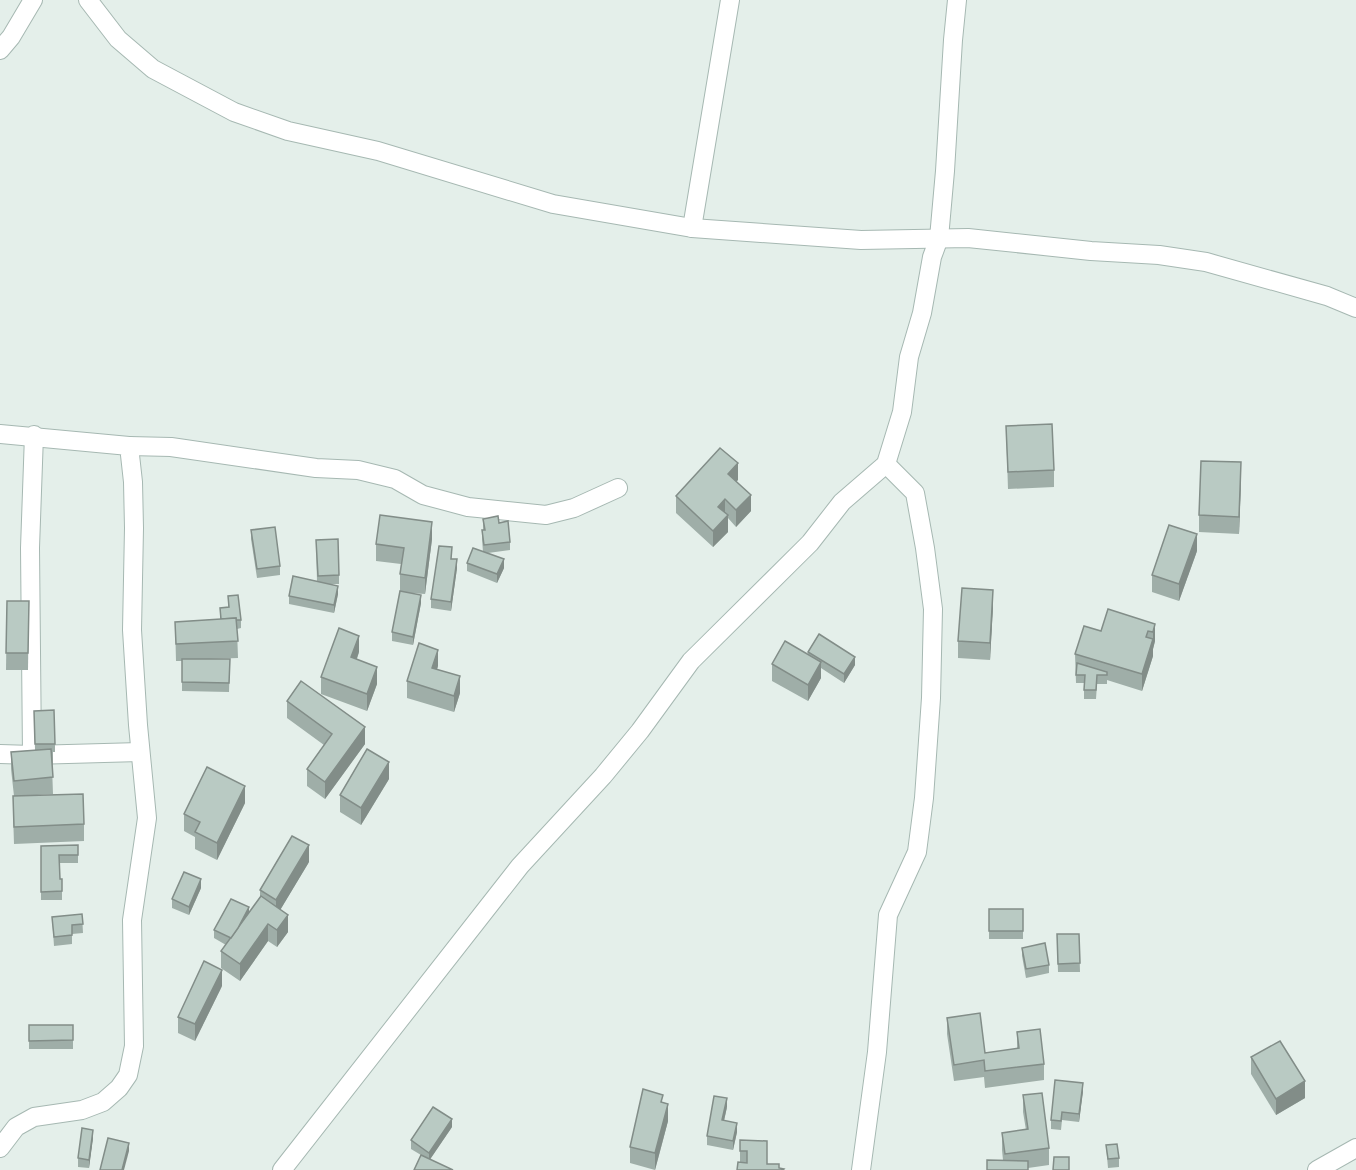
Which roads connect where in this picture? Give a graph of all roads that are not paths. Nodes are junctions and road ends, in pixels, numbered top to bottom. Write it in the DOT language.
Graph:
graph roads {
  1 [pos="33,0"];
  2 [pos="88,0"];
  3 [pos="730,0"];
  4 [pos="957,0"];
  5 [pos="0,50"];
  6 [pos="692,228"];
  7 [pos="939,238"];
  8 [pos="1356,308"];
  9 [pos="0,434"];
  10 [pos="34,435"];
  11 [pos="129,446"];
  12 [pos="886,464"];
  13 [pos="618,489"];
  14 [pos="140,752"];
  15 [pos="0,754"];
  16 [pos="32,755"];
  17 [pos="0,1148"];
  18 [pos="1356,1148"];
  19 [pos="282,1170"];
  20 [pos="861,1170"];
  21 [pos="1317,1170"];
  1 -- 5 [label="street"];
  2 -- 6 [label="street"];
  3 -- 6 [label="street"];
  4 -- 7 [label="street"];
  6 -- 7 [label="street"];
  7 -- 8 [label="street"];
  7 -- 12 [label="street"];
  9 -- 10 [label="street"];
  10 -- 11 [label="street"];
  10 -- 16 [label="street"];
  11 -- 13 [label="street"];
  11 -- 14 [label="street"];
  12 -- 19 [label="street"];
  12 -- 20 [label="street"];
  14 -- 16 [label="street"];
  14 -- 17 [label="street"];
  15 -- 16 [label="street"];
  18 -- 21 [label="street"];
}
